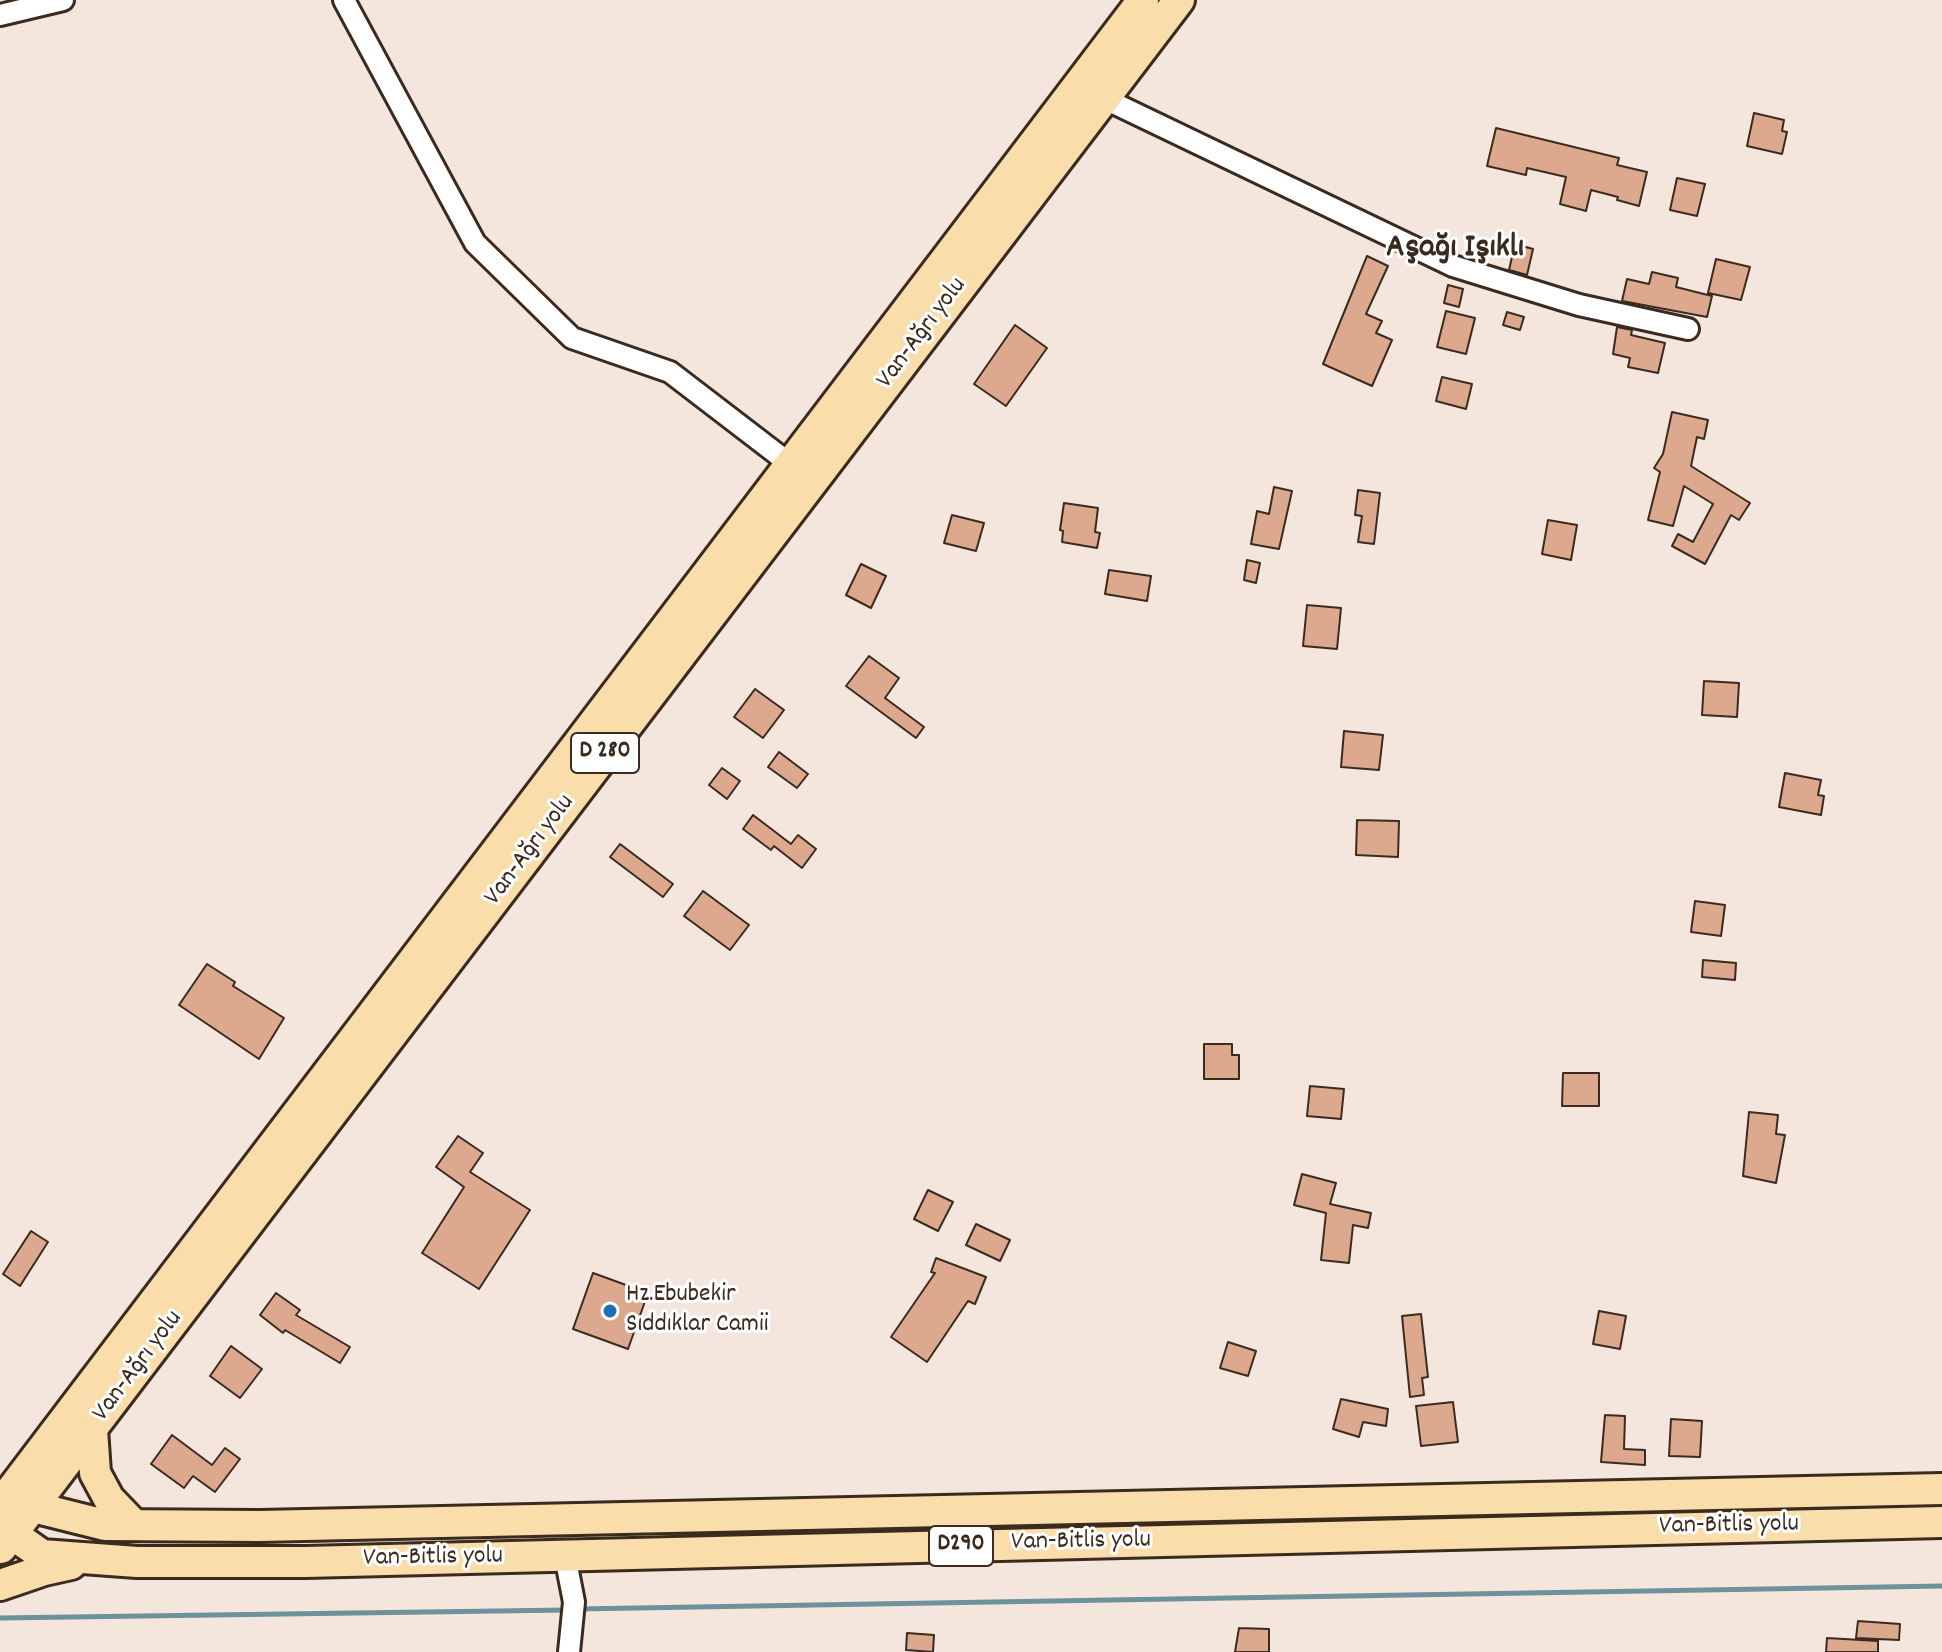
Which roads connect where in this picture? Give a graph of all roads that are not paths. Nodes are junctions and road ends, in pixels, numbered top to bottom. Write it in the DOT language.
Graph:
graph roads {
  1 [pos="63,0"];
  2 [pos="344,0"];
  3 [pos="1143,0"];
  4 [pos="1179,0"];
  5 [pos="0,15"];
  6 [pos="1103,98"];
  7 [pos="1688,329"];
  8 [pos="790,464"];
  9 [pos="92,1429"];
  10 [pos="1942,1489"];
  11 [pos="33,1507"];
  12 [pos="2,1522"];
  13 [pos="1942,1522"];
  14 [pos="134,1525"];
  15 [pos="565,1556"];
  16 [pos="92,1559"];
  17 [pos="0,1585"];
  18 [pos="569,1652"];
  1 -- 5 [label="street"];
  2 -- 8 [label="street"];
  3 -- 8 [label="highway, Van-Ağrı yolu / D 280"];
  4 -- 6 [label="highway, Van-Ağrı yolu / D 280"];
  6 -- 7 [label="street"];
  6 -- 9 [label="highway, Van-Ağrı yolu / D 280"];
  8 -- 12 [label="highway, Van-Ağrı yolu / D 280"];
  9 -- 11 [label="highway, Van-Ağrı yolu / D 280"];
  9 -- 14 [label="highway"];
  10 -- 14 [label="highway, Van-Bitlis yolu / D290"];
  11 -- 12 [label="highway, Van-Ağrı yolu / D 280"];
  11 -- 14 [label="highway, Van-Bitlis yolu / D290"];
  12 -- 16 [label="highway, Van-Bitlis yolu / D290"];
  13 -- 15 [label="highway, Van-Bitlis yolu / D290"];
  15 -- 16 [label="highway, Van-Bitlis yolu / D290"];
  15 -- 18 [label="street"];
  16 -- 17 [label="highway"];
}
